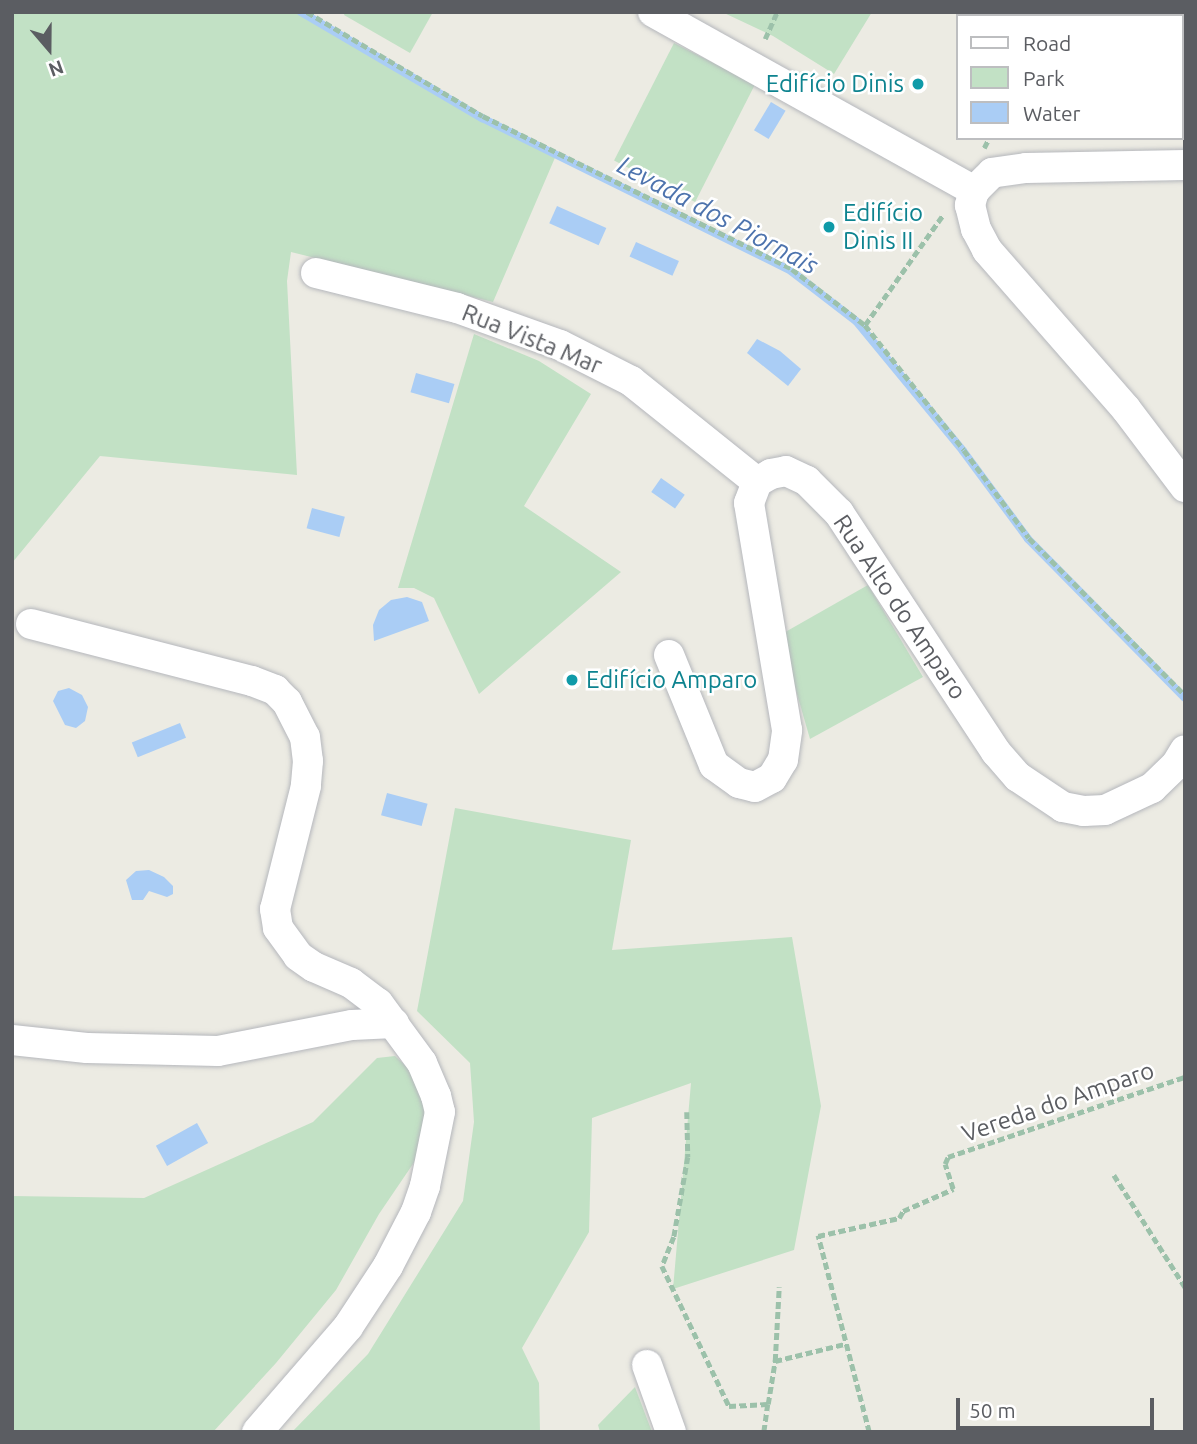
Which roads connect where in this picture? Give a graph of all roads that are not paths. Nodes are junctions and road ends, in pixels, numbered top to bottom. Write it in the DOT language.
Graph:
graph roads {
  1 [pos="653,12"];
  2 [pos="1185,165"];
  3 [pos="969,189"];
  4 [pos="316,273"];
  5 [pos="757,482"];
  6 [pos="1185,487"];
  7 [pos="31,624"];
  8 [pos="669,655"];
  9 [pos="1185,750"];
  10 [pos="394,1023"];
  11 [pos="12,1040"];
  12 [pos="646,1365"];
  13 [pos="257,1432"];
  14 [pos="671,1432"];
  1 -- 3 [label="street"];
  2 -- 3 [label="street"];
  3 -- 6 [label="street"];
  4 -- 5 [label="street, Rua Vista Mar"];
  5 -- 8 [label="street"];
  5 -- 9 [label="street, Rua Alto do Amparo"];
  7 -- 10 [label="street"];
  10 -- 11 [label="street"];
  10 -- 13 [label="street"];
  12 -- 14 [label="street"];
}
